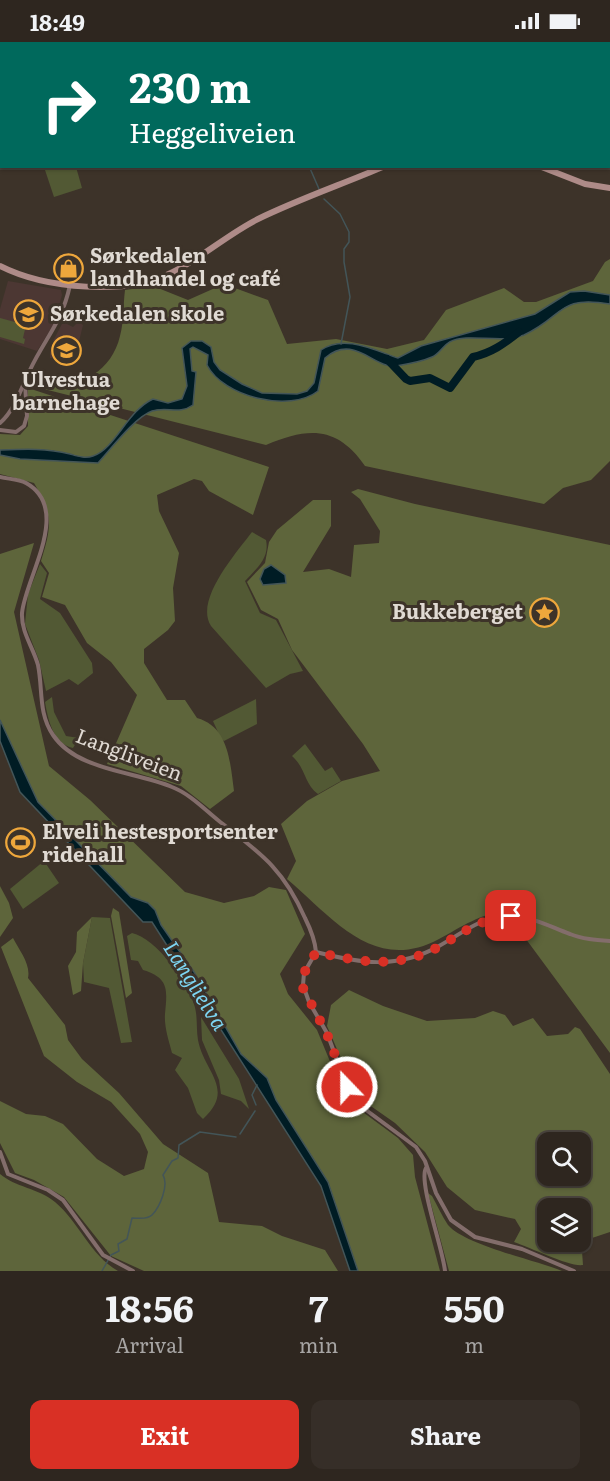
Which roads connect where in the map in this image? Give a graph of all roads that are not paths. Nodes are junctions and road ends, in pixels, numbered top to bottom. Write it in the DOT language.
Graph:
graph roads {
  1 [pos="380,168"];
  2 [pos="546,168"];
  3 [pos="610,188"];
  4 [pos="0,267"];
  5 [pos="70,285"];
  6 [pos="25,382"];
  7 [pos="0,423"];
  8 [pos="0,430"];
  9 [pos="0,477"];
  10 [pos="610,941"];
  11 [pos="316,952"];
  12 [pos="0,1152"];
  13 [pos="427,1167"];
  14 [pos="133,1271"];
  15 [pos="445,1271"];
  16 [pos="574,1271"];
  1 -- 5 [label="street"];
  2 -- 3 [label="street"];
  4 -- 5 [label="street"];
  5 -- 6 [label="street"];
  6 -- 7 [label="street"];
  6 -- 8 [label="street"];
  9 -- 11 [label="street, Langliveien"];
  10 -- 11 [label="street"];
  11 -- 13 [label="street"];
  12 -- 14 [label="street"];
  13 -- 15 [label="street"];
  13 -- 16 [label="street"];
}
